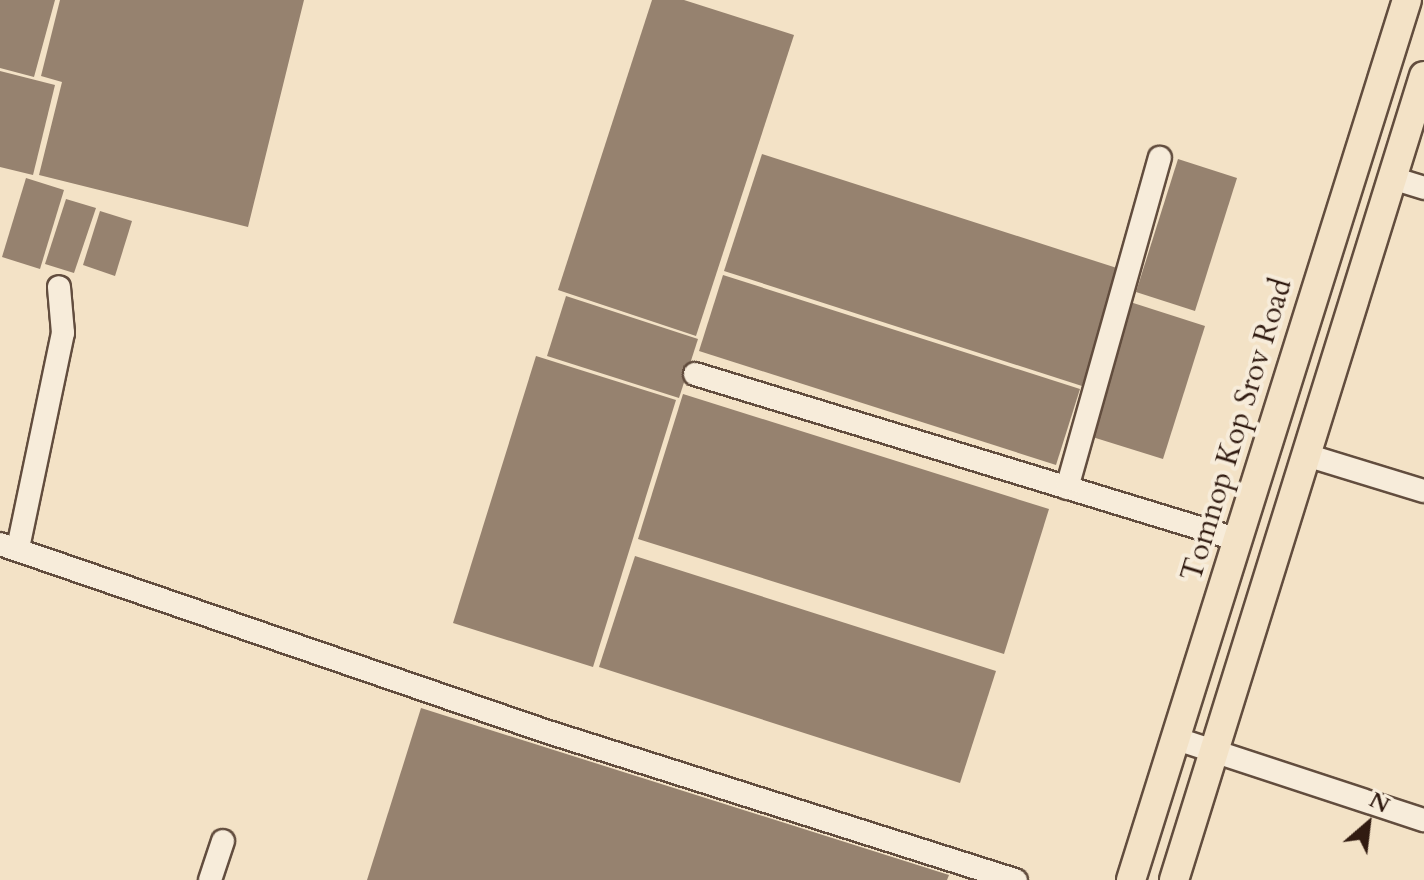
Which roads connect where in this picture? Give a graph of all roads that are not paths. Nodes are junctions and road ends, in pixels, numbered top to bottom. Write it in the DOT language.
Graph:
graph roads {
  1 [pos="1407,0"];
  2 [pos="1424,76"];
  3 [pos="1160,158"];
  4 [pos="1392,178"];
  5 [pos="1424,188"];
  6 [pos="59,287"];
  7 [pos="695,374"];
  8 [pos="1306,455"];
  9 [pos="1067,488"];
  10 [pos="1424,491"];
  11 [pos="1239,540"];
  12 [pos="9,546"];
  13 [pos="1177,739"];
  14 [pos="1214,750"];
  15 [pos="1424,820"];
  16 [pos="223,841"];
  17 [pos="210,880"];
  18 [pos="1016,880"];
  19 [pos="1131,880"];
  20 [pos="1174,880"];
  1 -- 11 [label="main road, Tomnop Kop Srov Road"];
  2 -- 4 [label="main road"];
  3 -- 9 [label="street"];
  4 -- 5 [label="street"];
  4 -- 8 [label="main road"];
  6 -- 12 [label="street"];
  7 -- 9 [label="street"];
  8 -- 10 [label="street"];
  8 -- 14 [label="main road"];
  9 -- 11 [label="street"];
  11 -- 13 [label="main road, Tomnop Kop Srov Road"];
  12 -- 18 [label="street"];
  13 -- 14 [label="street"];
  13 -- 19 [label="main road, Tomnop Kop Srov Road"];
  14 -- 15 [label="street"];
  14 -- 20 [label="main road"];
  16 -- 17 [label="street"];
}
